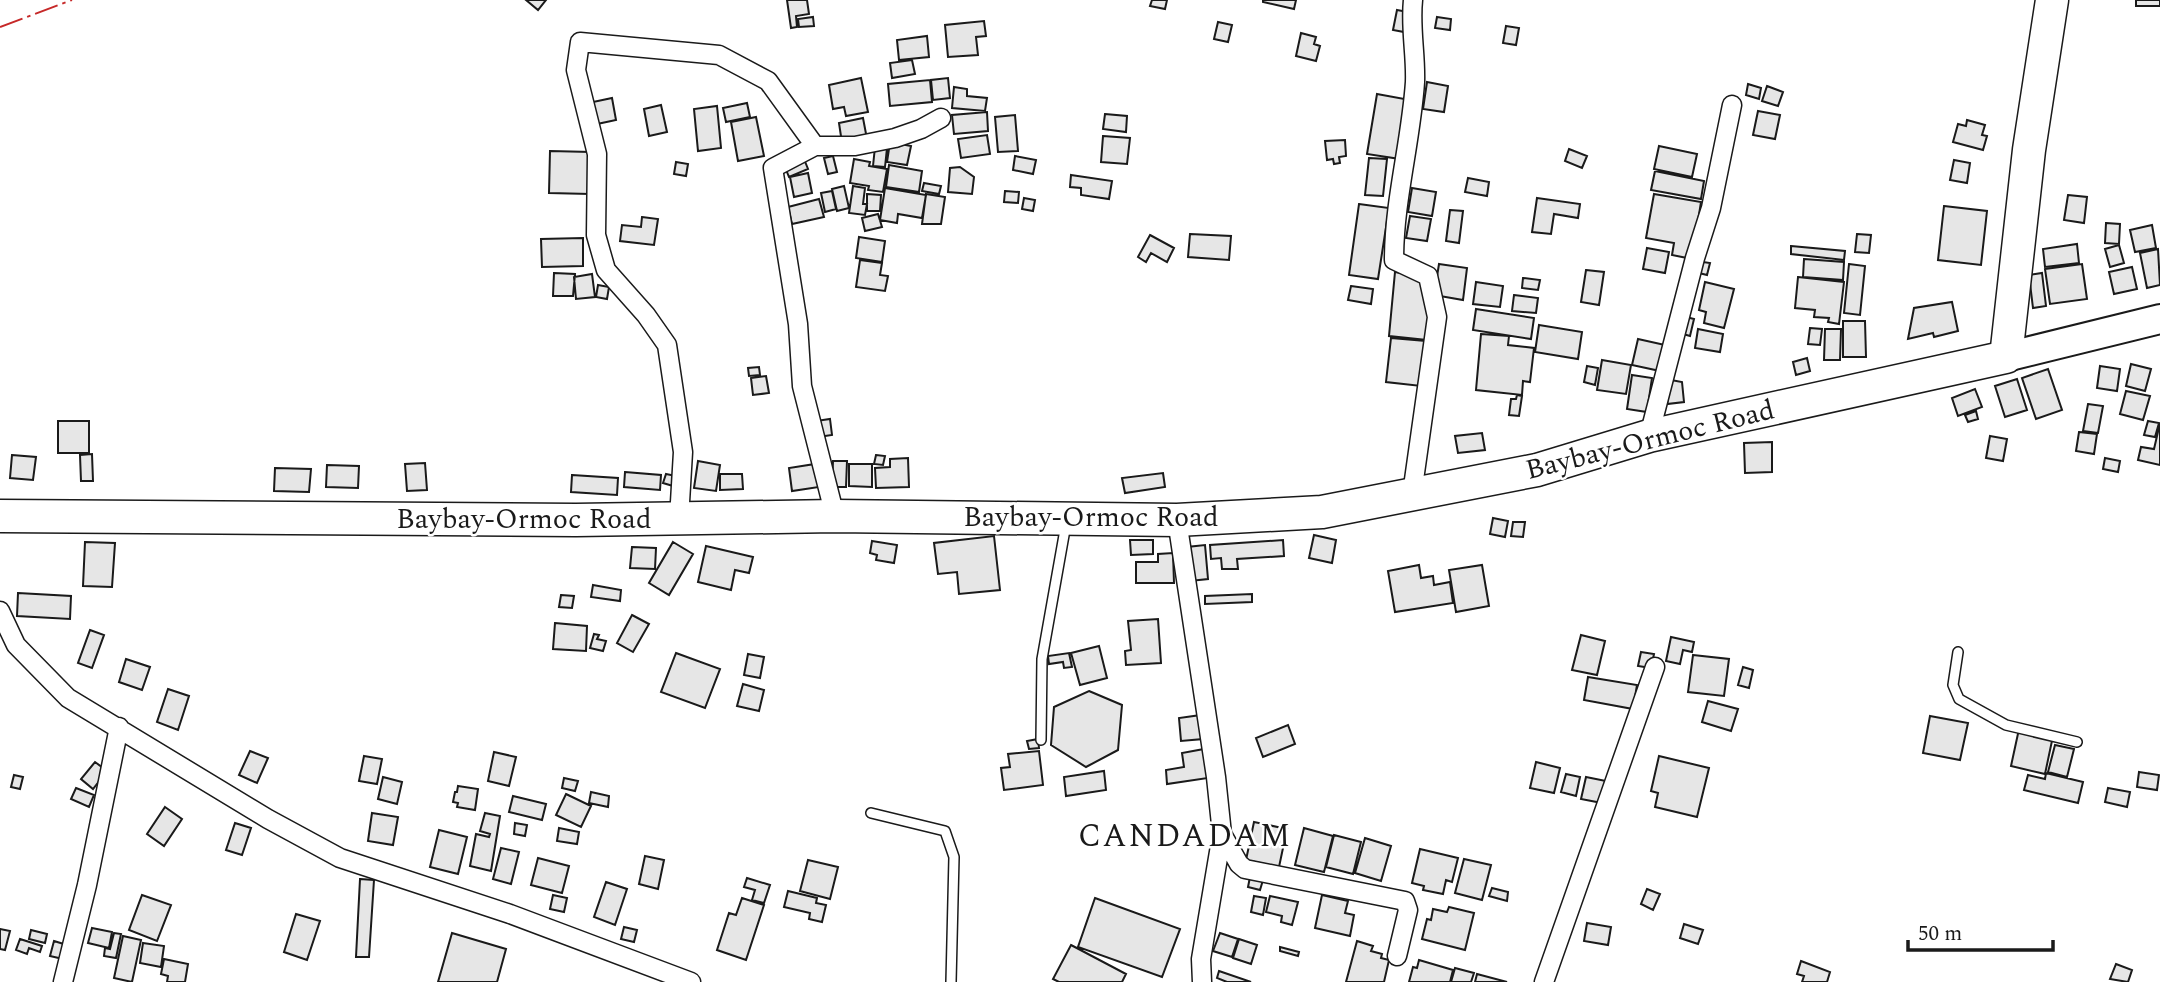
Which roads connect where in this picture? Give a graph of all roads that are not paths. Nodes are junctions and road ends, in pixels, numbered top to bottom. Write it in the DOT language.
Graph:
graph roads {
  1 [pos="1413,0"];
  2 [pos="2052,0"];
  3 [pos="1732,105"];
  4 [pos="941,118"];
  5 [pos="815,146"];
  6 [pos="2160,320"];
  7 [pos="2006,357"];
  8 [pos="1649,436"];
  9 [pos="1412,494"];
  10 [pos="0,516"];
  11 [pos="835,516"];
  12 [pos="679,519"];
  13 [pos="1067,519"];
  14 [pos="1177,520"];
  15 [pos="0,611"];
  16 [pos="1958,652"];
  17 [pos="1655,667"];
  18 [pos="120,727"];
  19 [pos="1041,740"];
  20 [pos="2077,743"];
  21 [pos="872,813"];
  22 [pos="1222,834"];
  23 [pos="1398,956"];
  24 [pos="63,982"];
  25 [pos="691,982"];
  26 [pos="951,982"];
  27 [pos="1202,982"];
  28 [pos="1544,982"];
  1 -- 9 [label="street"];
  2 -- 7 [label="highway"];
  3 -- 8 [label="street"];
  4 -- 5 [label="street"];
  5 -- 11 [label="street"];
  5 -- 12 [label="street"];
  6 -- 7 [label="main road, Baybay-Ormoc Road"];
  7 -- 8 [label="highway, Baybay-Ormoc Road"];
  8 -- 9 [label="highway, Baybay-Ormoc Road"];
  9 -- 14 [label="highway, Baybay-Ormoc Road"];
  10 -- 12 [label="highway, Baybay-Ormoc Road"];
  11 -- 12 [label="highway, Baybay-Ormoc Road"];
  11 -- 13 [label="highway, Baybay-Ormoc Road"];
  13 -- 14 [label="highway, Baybay-Ormoc Road"];
  13 -- 19 [label="lane"];
  14 -- 22 [label="street"];
  15 -- 18 [label="street"];
  16 -- 20 [label="lane"];
  17 -- 28 [label="street"];
  18 -- 24 [label="street"];
  18 -- 25 [label="street"];
  21 -- 26 [label="lane"];
  22 -- 23 [label="street"];
  22 -- 27 [label="street"];
}
